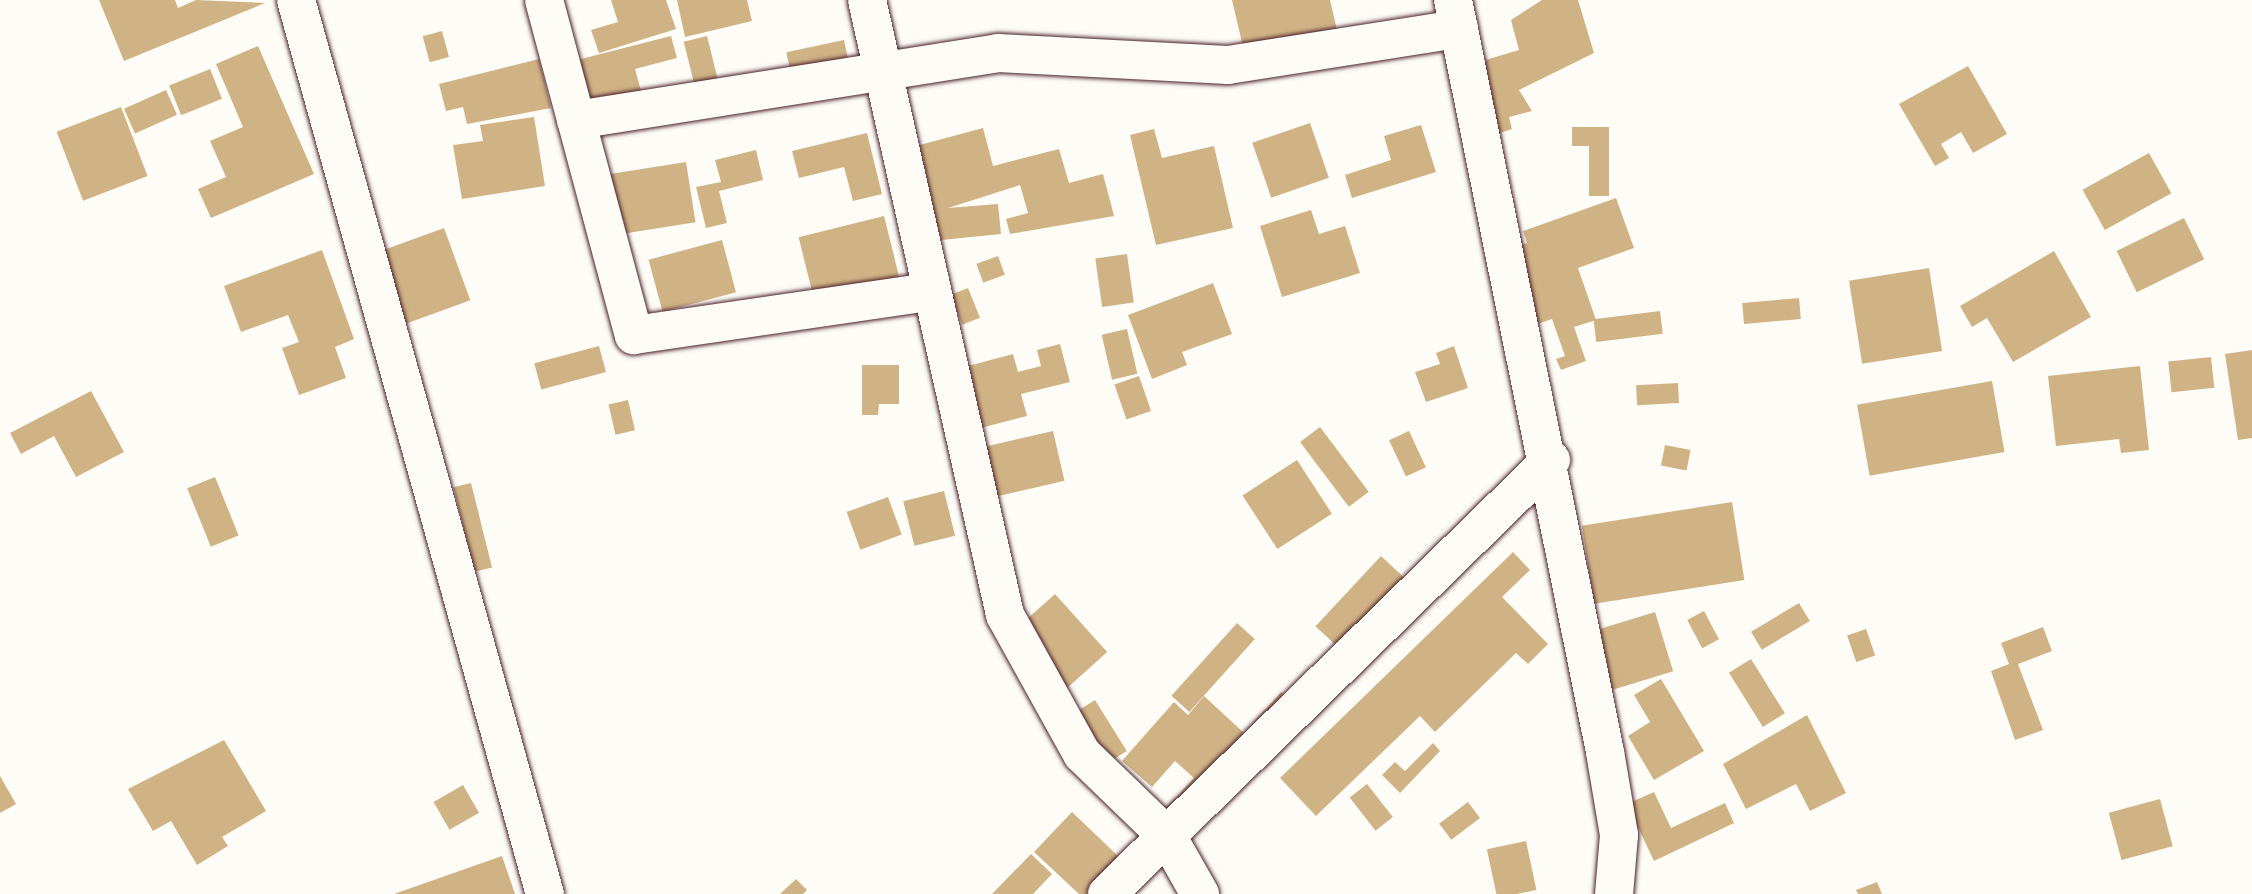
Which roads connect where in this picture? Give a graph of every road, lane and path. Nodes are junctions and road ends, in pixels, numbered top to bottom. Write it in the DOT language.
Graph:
graph roads {
  1 [pos="296,0"];
  2 [pos="544,0"];
  3 [pos="867,0"];
  4 [pos="1456,14"];
  5 [pos="883,72"];
  6 [pos="576,120"];
  7 [pos="929,292"];
  8 [pos="1551,460"];
  9 [pos="1167,836"];
  10 [pos="545,894"];
  11 [pos="1107,894"];
  12 [pos="1200,894"];
  13 [pos="1614,894"];
  1 -- 10 [label="street"];
  2 -- 6 [label="street"];
  3 -- 5 [label="street"];
  4 -- 5 [label="street"];
  4 -- 8 [label="street"];
  5 -- 6 [label="street"];
  5 -- 7 [label="street"];
  6 -- 7 [label="street"];
  7 -- 9 [label="street"];
  8 -- 9 [label="street"];
  8 -- 13 [label="street"];
  9 -- 11 [label="street"];
  9 -- 12 [label="street"];
}
